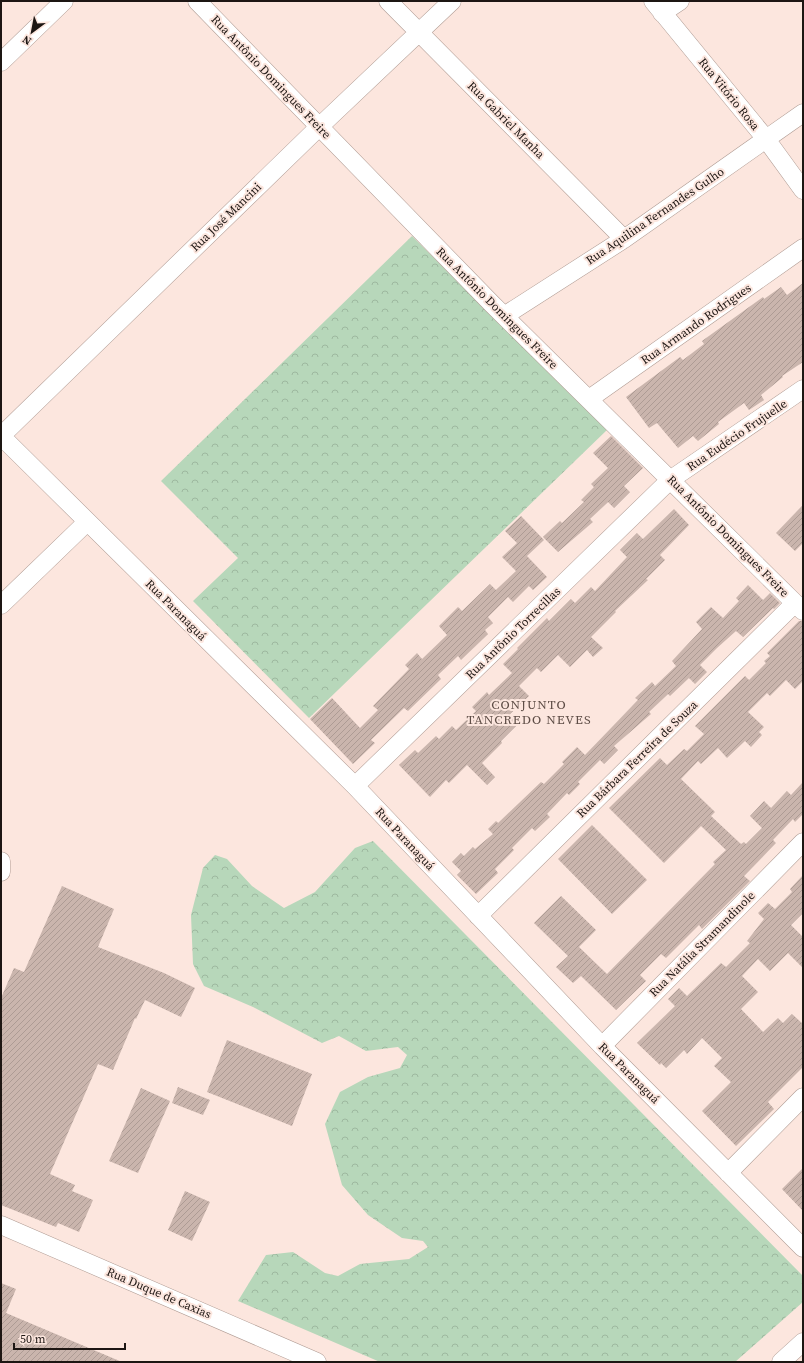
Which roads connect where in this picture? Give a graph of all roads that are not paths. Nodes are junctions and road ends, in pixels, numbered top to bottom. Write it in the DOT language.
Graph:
graph roads {
  1 [pos="64,1"];
  2 [pos="197,1"];
  3 [pos="388,1"];
  4 [pos="452,1"];
  5 [pos="680,1"];
  6 [pos="658,7"];
  7 [pos="420,32"];
  8 [pos="1,62"];
  9 [pos="803,113"];
  10 [pos="319,127"];
  11 [pos="766,139"];
  12 [pos="803,190"];
  13 [pos="624,240"];
  14 [pos="803,248"];
  15 [pos="504,316"];
  16 [pos="803,389"];
  17 [pos="589,399"];
  18 [pos="1,436"];
  19 [pos="670,480"];
  20 [pos="87,522"];
  21 [pos="1,605"];
  22 [pos="799,607"];
  23 [pos="355,786"];
  24 [pos="803,842"];
  25 [pos="1,861"];
  26 [pos="1,872"];
  27 [pos="478,916"];
  28 [pos="602,1046"];
  29 [pos="803,1097"];
  30 [pos="728,1173"];
  31 [pos="1,1225"];
  32 [pos="803,1248"];
  33 [pos="801,1346"];
  34 [pos="317,1362"];
  35 [pos="781,1362"];
  1 -- 8 [label="street"];
  2 -- 10 [label="street, Rua Antônio Domingues Freire"];
  3 -- 7 [label="street, Rua Gabriel Manha"];
  4 -- 7 [label="street, Rua José Mancini"];
  5 -- 6 [label="street"];
  6 -- 11 [label="street, Rua Vitório Rosa"];
  7 -- 10 [label="street, Rua José Mancini"];
  7 -- 13 [label="street, Rua Gabriel Manha"];
  9 -- 11 [label="street, Rua Aquilina Fernandes Gulho"];
  10 -- 15 [label="street, Rua Antônio Domingues Freire"];
  10 -- 18 [label="street, Rua José Mancini"];
  11 -- 12 [label="street, Rua Vitório Rosa"];
  11 -- 13 [label="street, Rua Aquilina Fernandes Gulho"];
  13 -- 15 [label="street, Rua Aquilina Fernandes Gulho"];
  14 -- 17 [label="street, Rua Armando Rodrigues"];
  15 -- 17 [label="street, Rua Antônio Domingues Freire"];
  16 -- 19 [label="street, Rua Eudécio Frujuelle"];
  17 -- 19 [label="street, Rua Antônio Domingues Freire"];
  18 -- 20 [label="street, Rua Paranaguá"];
  19 -- 22 [label="street, Rua Antônio Domingues Freire"];
  19 -- 23 [label="street, Rua Antônio Torrecillas"];
  20 -- 21 [label="street"];
  20 -- 23 [label="street, Rua Paranaguá"];
  22 -- 27 [label="street, Rua Bárbara Ferreira de Souza"];
  23 -- 27 [label="street, Rua Paranaguá"];
  24 -- 28 [label="street, Rua Natália Stramandinole"];
  25 -- 26 [label="street"];
  27 -- 28 [label="street, Rua Paranaguá"];
  28 -- 30 [label="street, Rua Paranaguá"];
  29 -- 30 [label="street"];
  30 -- 32 [label="street, Rua Paranaguá"];
  31 -- 34 [label="street, Rua Duque de Caxias"];
  33 -- 35 [label="street"];
}
